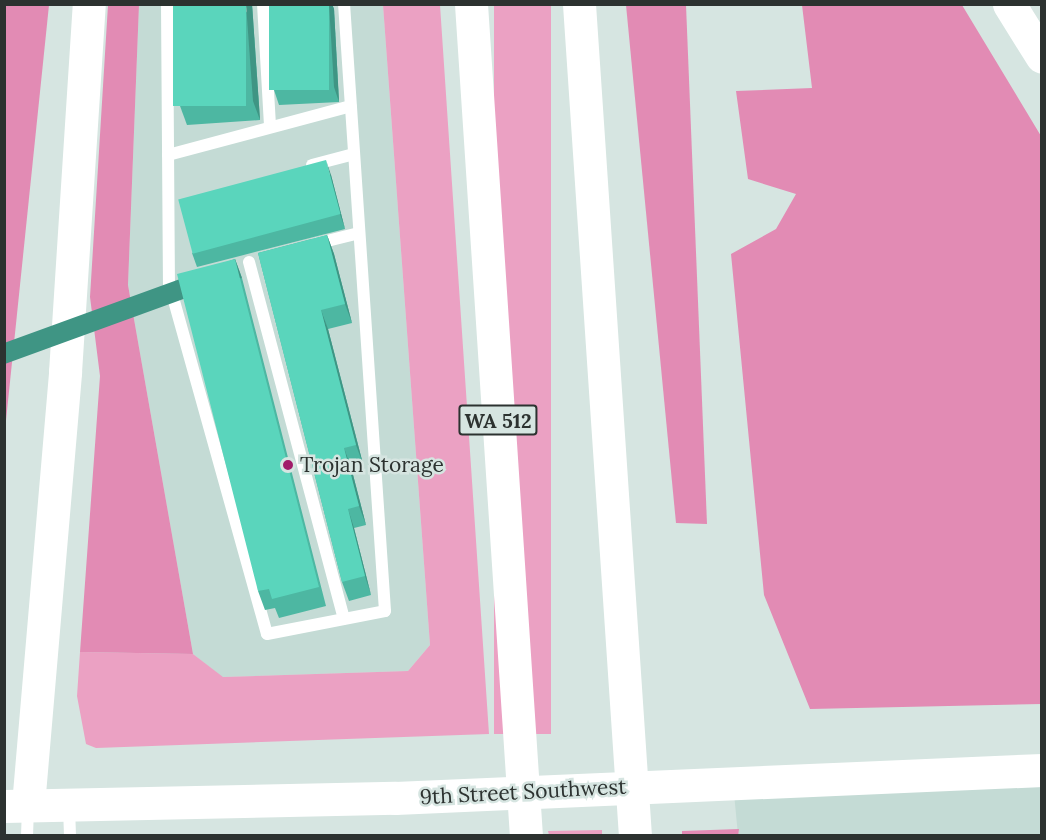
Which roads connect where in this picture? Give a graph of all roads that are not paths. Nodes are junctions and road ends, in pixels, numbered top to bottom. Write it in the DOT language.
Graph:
graph roads {
  1 [pos="89,4"];
  2 [pos="167,4"];
  3 [pos="263,4"];
  4 [pos="344,4"];
  5 [pos="471,4"];
  6 [pos="579,4"];
  7 [pos="1009,4"];
  8 [pos="1041,57"];
  9 [pos="351,106"];
  10 [pos="270,127"];
  11 [pos="168,154"];
  12 [pos="354,154"];
  13 [pos="299,169"];
  14 [pos="359,232"];
  15 [pos="304,247"];
  16 [pos="249,262"];
  17 [pos="344,619"];
  18 [pos="1041,770"];
  19 [pos="20,815"];
  20 [pos="69,820"];
  21 [pos="526,836"];
  22 [pos="635,836"];
  1 -- 19 [label="main road"];
  2 -- 11 [label="lane"];
  3 -- 10 [label="lane"];
  4 -- 9 [label="lane"];
  5 -- 21 [label="main road, WA 512"];
  6 -- 22 [label="main road"];
  7 -- 8 [label="main road"];
  9 -- 10 [label="lane"];
  9 -- 12 [label="lane"];
  10 -- 11 [label="lane"];
  11 -- 17 [label="lane"];
  12 -- 13 [label="lane"];
  12 -- 14 [label="lane"];
  14 -- 15 [label="lane"];
  14 -- 17 [label="lane"];
  16 -- 17 [label="lane"];
  18 -- 20 [label="main road, 9th Street Southwest"];
  19 -- 20 [label="main road, 9th Street Southwest"];
}
